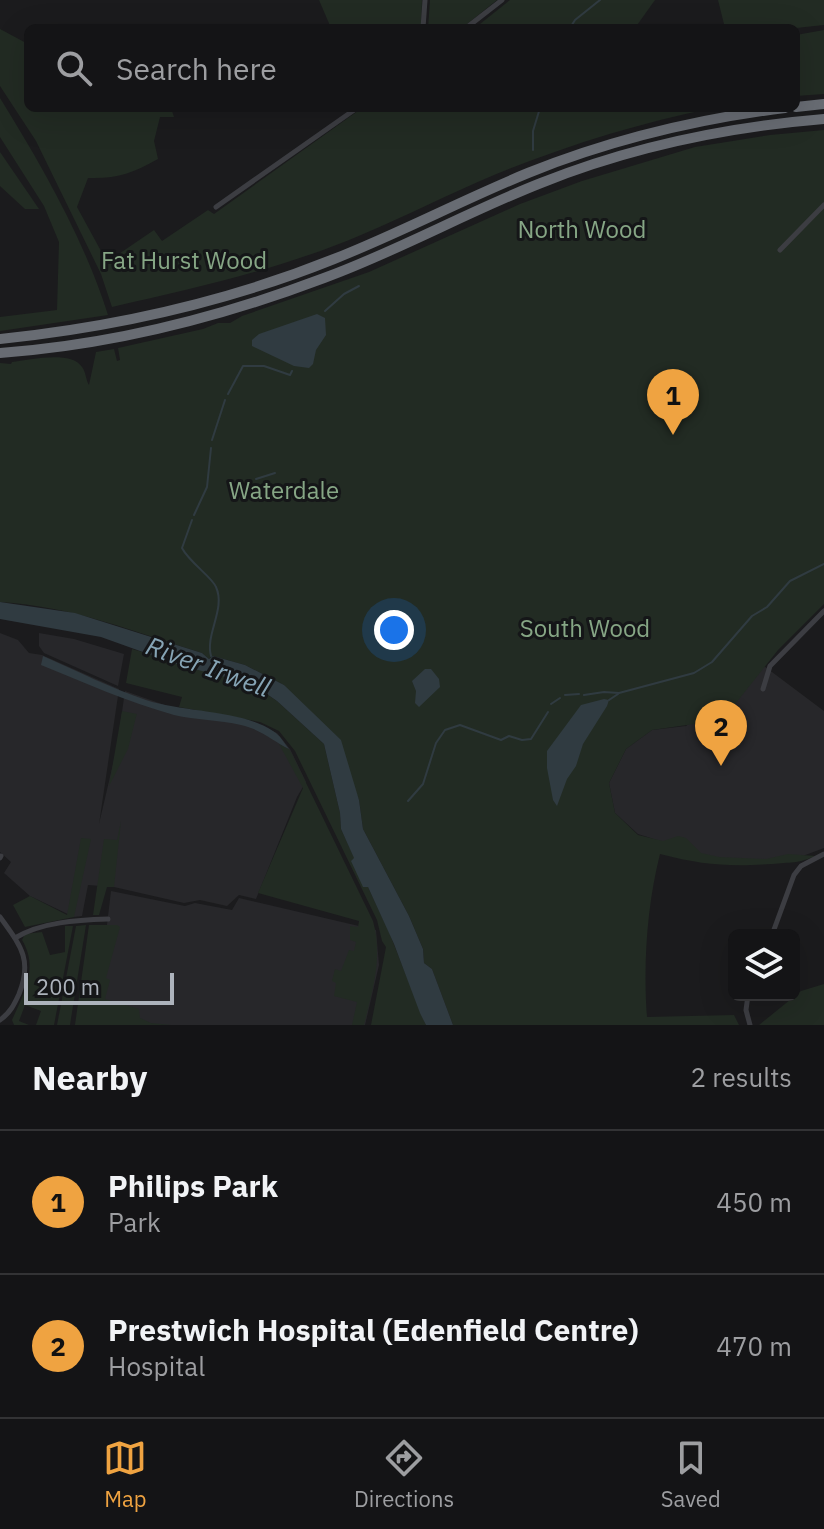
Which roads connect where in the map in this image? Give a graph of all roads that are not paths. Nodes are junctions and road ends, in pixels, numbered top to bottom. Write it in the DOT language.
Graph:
graph roads {
  1 [pos="425,0"];
  2 [pos="502,0"];
  3 [pos="423,24"];
  4 [pos="471,24"];
  5 [pos="824,104"];
  6 [pos="800,107"];
  7 [pos="351,112"];
  8 [pos="762,112"];
  9 [pos="824,119"];
  10 [pos="824,205"];
  11 [pos="216,207"];
  12 [pos="780,250"];
  13 [pos="0,339"];
  14 [pos="0,353"];
  15 [pos="824,611"];
  16 [pos="763,689"];
  17 [pos="824,854"];
  18 [pos="0,917"];
  19 [pos="108,919"];
  20 [pos="774,929"];
  21 [pos="15,938"];
  22 [pos="748,1001"];
  23 [pos="2,1019"];
  24 [pos="749,1023"];
  1 -- 3 [label="street"];
  2 -- 4 [label="street"];
  5 -- 6 [label="highway"];
  7 -- 11 [label="street"];
  8 -- 13 [label="highway"];
  9 -- 14 [label="highway"];
  10 -- 12 [label="street"];
  15 -- 16 [label="street"];
  17 -- 20 [label="street"];
  18 -- 21 [label="street"];
  19 -- 21 [label="street"];
  21 -- 23 [label="street"];
  22 -- 24 [label="street"];
}
